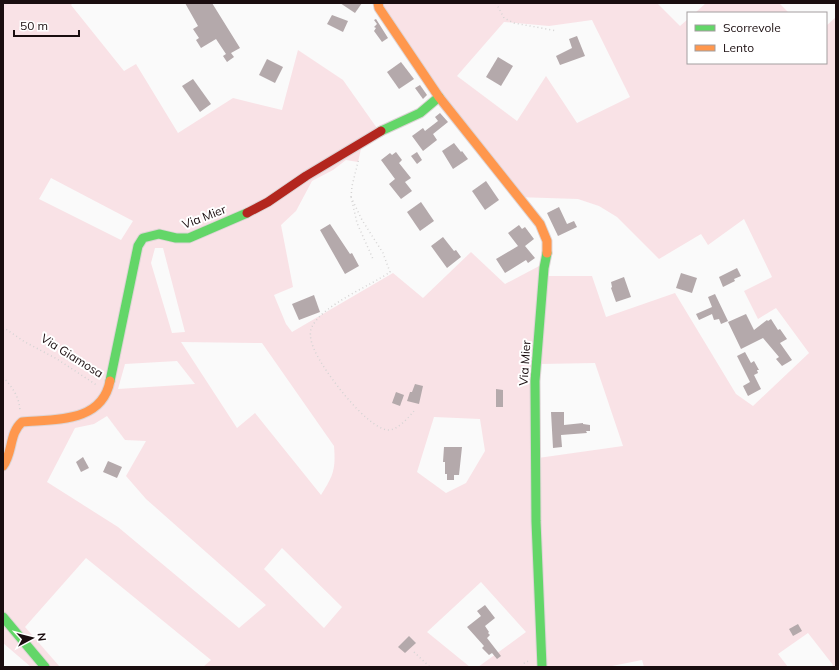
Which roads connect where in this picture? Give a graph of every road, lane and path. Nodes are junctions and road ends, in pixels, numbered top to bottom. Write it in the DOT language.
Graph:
graph roads {
  1 [pos="378,3"];
  2 [pos="496,3"];
  3 [pos="557,32"];
  4 [pos="439,97"];
  5 [pos="360,155"];
  6 [pos="351,197"];
  7 [pos="373,259"];
  8 [pos="3,327"];
  9 [pos="3,377"];
  10 [pos="108,393"];
  11 [pos="414,411"];
  12 [pos="22,422"];
  13 [pos="3,466"];
  14 [pos="3,617"];
  15 [pos="414,652"];
  16 [pos="45,667"];
  17 [pos="430,667"];
  18 [pos="542,667"];
  1 -- 4 [label="street, Via Mier"];
  2 -- 3 [label="path"];
  4 -- 10 [label="street, Via Mier"];
  4 -- 18 [label="street, Via Mier"];
  5 -- 6 [label="path"];
  6 -- 7 [label="path"];
  6 -- 11 [label="path"];
  8 -- 10 [label="path, Via Giamosa"];
  9 -- 12 [label="path"];
  10 -- 12 [label="street, Via Giamosa"];
  12 -- 13 [label="street"];
  14 -- 16 [label="street"];
  15 -- 17 [label="path"];
}
